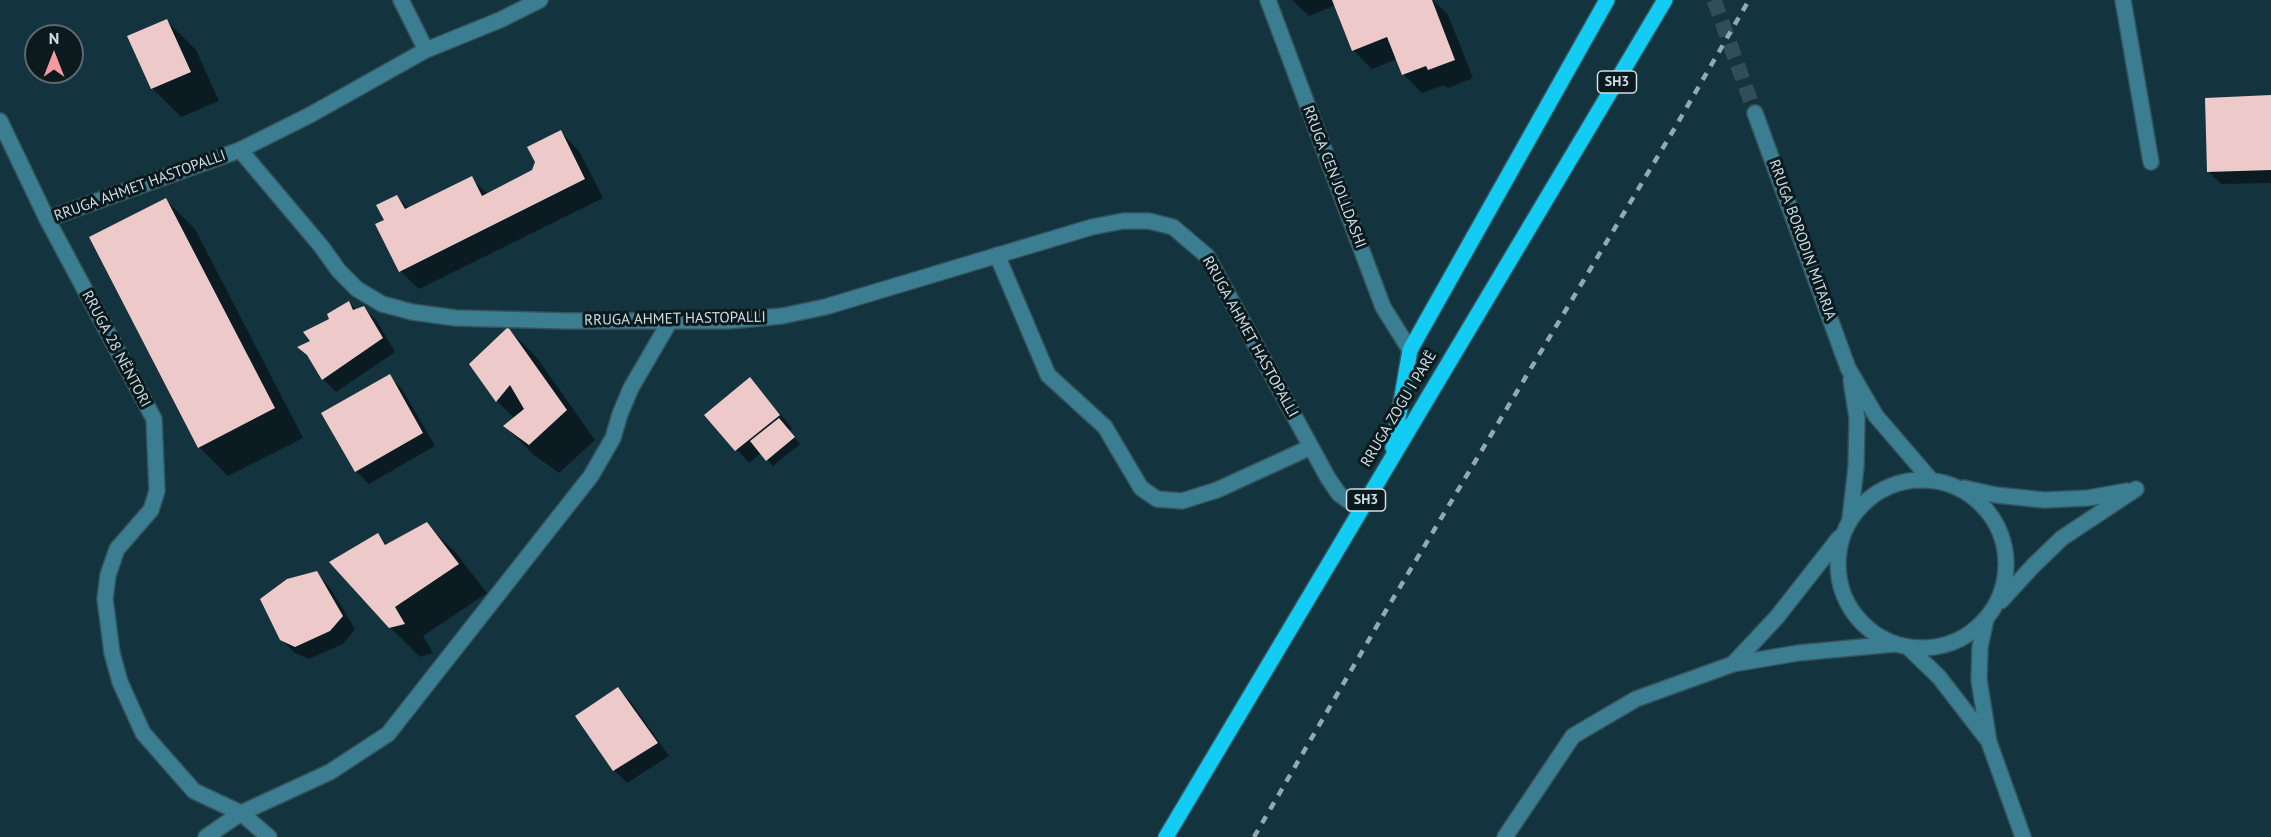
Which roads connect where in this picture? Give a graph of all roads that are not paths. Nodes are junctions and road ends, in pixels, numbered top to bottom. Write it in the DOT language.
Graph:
graph roads {
  1 [pos="401,0"];
  2 [pos="540,0"];
  3 [pos="1268,0"];
  4 [pos="1607,0"];
  5 [pos="1665,0"];
  6 [pos="2123,0"];
  7 [pos="426,50"];
  8 [pos="1755,113"];
  9 [pos="0,120"];
  10 [pos="240,150"];
  11 [pos="2151,162"];
  12 [pos="47,219"];
  13 [pos="997,255"];
  14 [pos="670,321"];
  15 [pos="1410,350"];
  16 [pos="1848,368"];
  17 [pos="1311,447"];
  18 [pos="1393,454"];
  19 [pos="1931,480"];
  20 [pos="1952,485"];
  21 [pos="1360,509"];
  22 [pos="1848,524"];
  23 [pos="1990,614"];
  24 [pos="1902,646"];
  25 [pos="1732,663"];
  26 [pos="1989,742"];
  27 [pos="241,813"];
  28 [pos="206,837"];
  29 [pos="269,837"];
  30 [pos="1166,837"];
  31 [pos="1505,837"];
  32 [pos="2024,837"];
  1 -- 7 [label="street"];
  2 -- 7 [label="street"];
  3 -- 15 [label="street, RRUGA CEN JOLLDASHI"];
  4 -- 15 [label="main road"];
  5 -- 18 [label="main road, RRUGA ZOGU I PARË / SH3"];
  6 -- 11 [label="street"];
  7 -- 10 [label="street"];
  8 -- 16 [label="street, RRUGA BORODIN MITARJA"];
  9 -- 12 [label="street, RRUGA 28 NËNTORI"];
  10 -- 12 [label="street, RRUGA AHMET HASTOPALLI"];
  10 -- 14 [label="street, RRUGA AHMET HASTOPALLI"];
  12 -- 27 [label="street, RRUGA 28 NËNTORI"];
  13 -- 14 [label="street, RRUGA AHMET HASTOPALLI"];
  13 -- 17 [label="street, RRUGA AHMET HASTOPALLI"];
  13 -- 17 [label="street"];
  14 -- 27 [label="street"];
  15 -- 18 [label="main road"];
  16 -- 19 [label="street, RRUGA BORODIN MITARJA"];
  16 -- 22 [label="street, RRUGA BORODIN MITARJA"];
  17 -- 21 [label="street, RRUGA AHMET HASTOPALLI"];
  18 -- 21 [label="main road, RRUGA ZOGU I PARË / SH3"];
  19 -- 20 [label="street"];
  19 -- 22 [label="street"];
  20 -- 23 [label="street"];
  20 -- 23 [label="street"];
  21 -- 30 [label="main road, RRUGA ZOGU I PARË / SH3"];
  22 -- 24 [label="street"];
  22 -- 25 [label="street"];
  23 -- 24 [label="street"];
  23 -- 26 [label="street"];
  24 -- 25 [label="street"];
  24 -- 26 [label="street"];
  25 -- 31 [label="street"];
  26 -- 32 [label="street"];
  27 -- 28 [label="street"];
  27 -- 29 [label="street, RRUGA 28 NËNTORI"];
}
